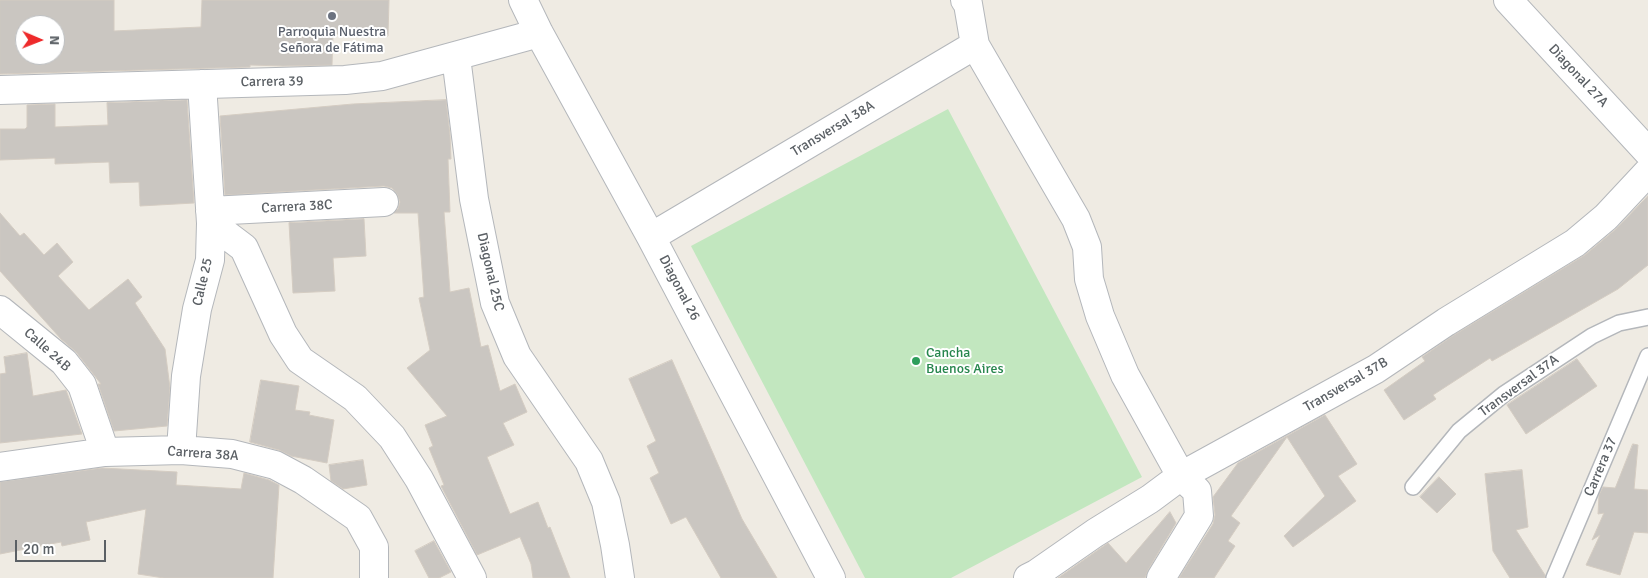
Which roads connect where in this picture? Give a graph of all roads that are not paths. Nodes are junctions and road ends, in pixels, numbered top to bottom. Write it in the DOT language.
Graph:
graph roads {
  1 [pos="523,0"];
  2 [pos="1508,0"];
  3 [pos="968,2"];
  4 [pos="539,33"];
  5 [pos="975,45"];
  6 [pos="456,57"];
  7 [pos="202,84"];
  8 [pos="0,90"];
  9 [pos="1648,152"];
  10 [pos="1648,172"];
  11 [pos="384,202"];
  12 [pos="210,217"];
  13 [pos="651,236"];
  14 [pos="1648,317"];
  15 [pos="4,318"];
  16 [pos="1648,356"];
  17 [pos="181,450"];
  18 [pos="105,452"];
  19 [pos="0,467"];
  20 [pos="1181,476"];
  21 [pos="1413,487"];
  22 [pos="374,578"];
  23 [pos="472,578"];
  24 [pos="620,578"];
  25 [pos="831,578"];
  26 [pos="1028,578"];
  27 [pos="1161,578"];
  28 [pos="1554,578"];
  1 -- 4 [label="street, Diagonal 26"];
  2 -- 9 [label="street, Diagonal 27A"];
  3 -- 5 [label="street"];
  4 -- 6 [label="street, Carrera 39"];
  4 -- 13 [label="street, Diagonal 26"];
  5 -- 13 [label="street, Transversal 38A"];
  5 -- 20 [label="street"];
  6 -- 7 [label="street, Carrera 39"];
  6 -- 24 [label="street, Diagonal 25C"];
  7 -- 8 [label="street, Carrera 39"];
  7 -- 12 [label="street, Calle 25"];
  10 -- 20 [label="street, Transversal 37B"];
  11 -- 12 [label="street, Carrera 38C"];
  12 -- 17 [label="street, Calle 25"];
  12 -- 23 [label="street"];
  13 -- 25 [label="street, Diagonal 26"];
  14 -- 21 [label="lane, Transversal 37A"];
  15 -- 18 [label="street, Calle 24B"];
  16 -- 28 [label="lane, Carrera 37"];
  17 -- 18 [label="street, Carrera 38A"];
  17 -- 22 [label="street, Carrera 38A"];
  18 -- 19 [label="street, Carrera 38A"];
  20 -- 26 [label="street, Transversal 37B"];
  20 -- 27 [label="street"];
}
